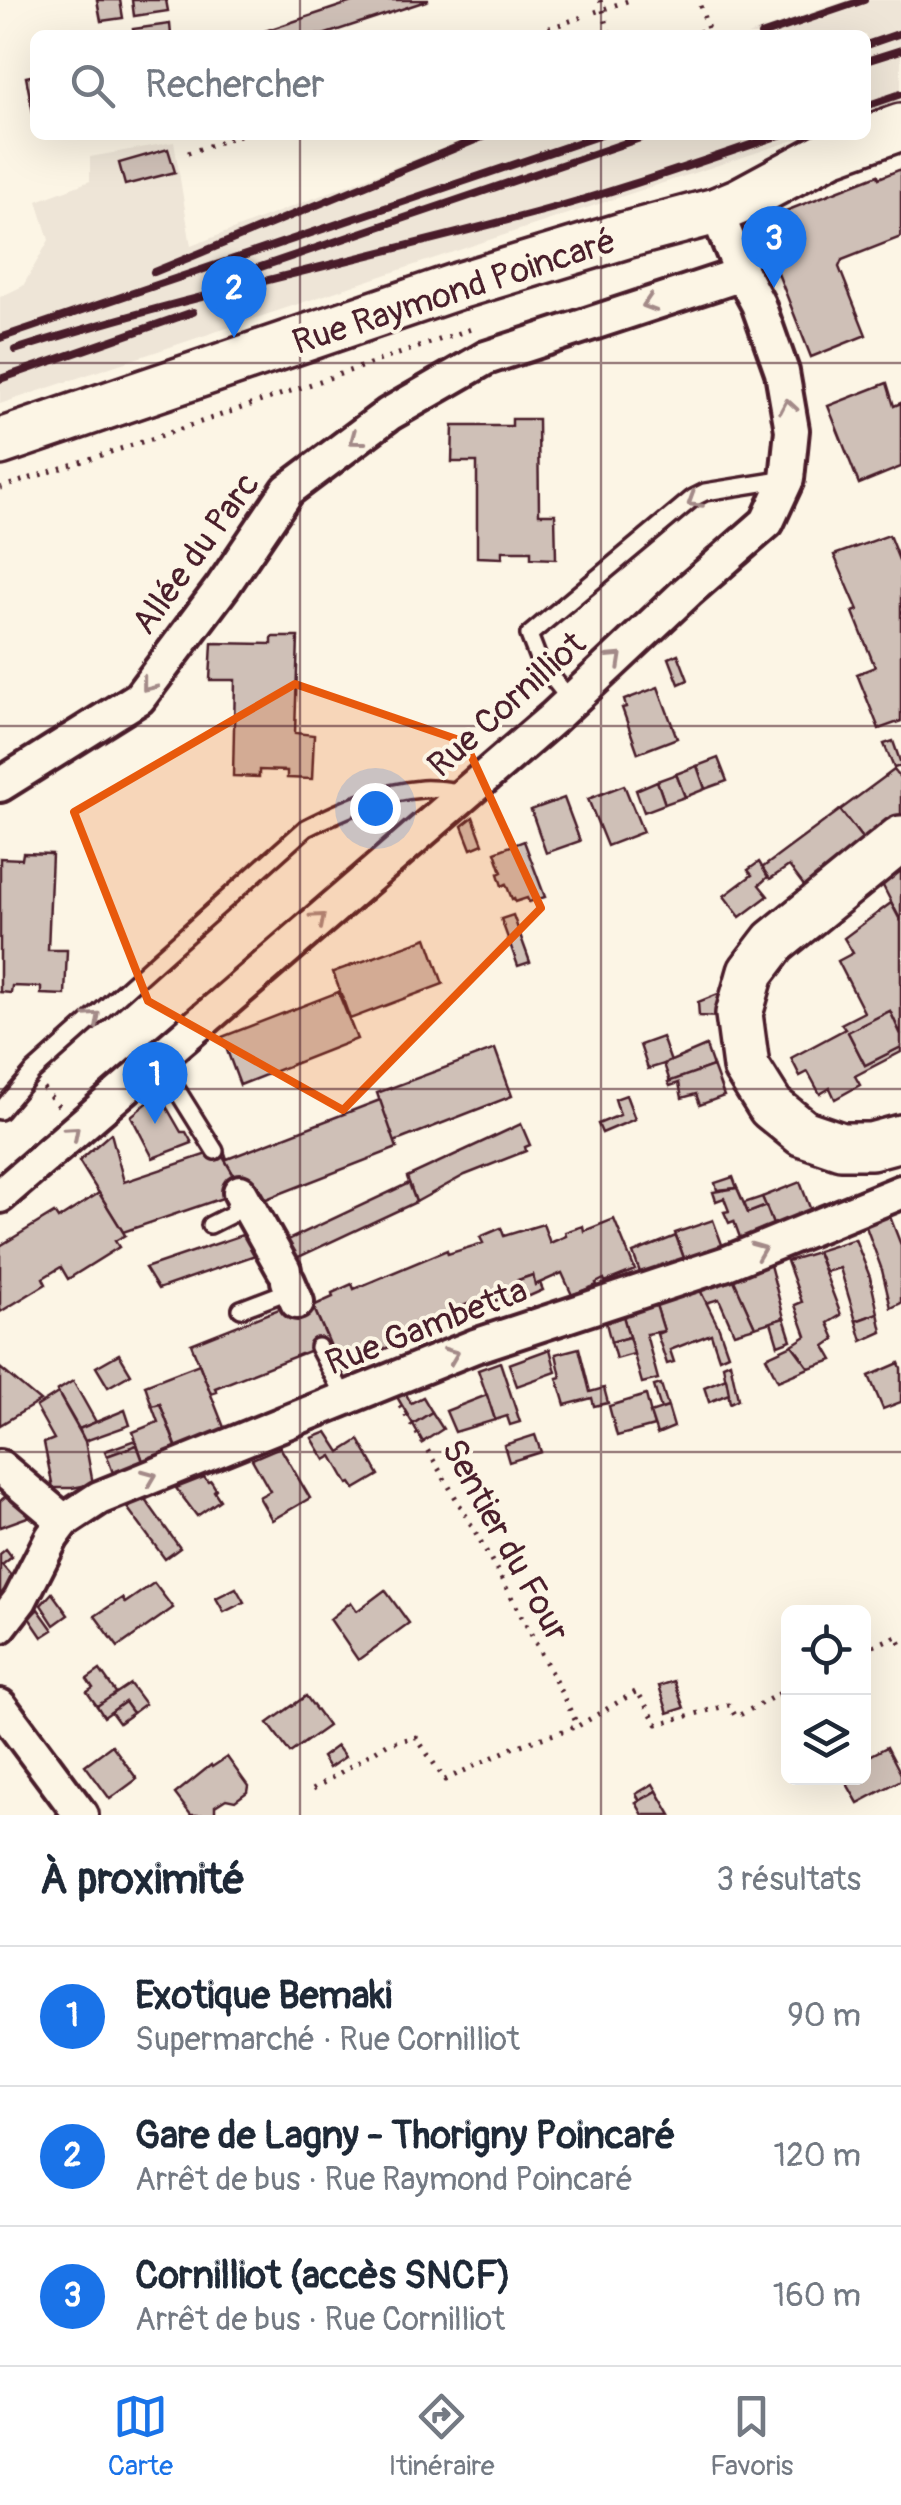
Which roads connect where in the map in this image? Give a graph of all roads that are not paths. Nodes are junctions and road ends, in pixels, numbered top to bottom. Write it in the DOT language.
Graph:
graph roads {
  1 [pos="901,127"];
  2 [pos="871,138"];
  3 [pos="864,140"];
  4 [pos="716,211"];
  5 [pos="742,274"];
  6 [pos="0,442"];
  7 [pos="787,479"];
  8 [pos="571,701"];
  9 [pos="0,785"];
  10 [pos="468,793"];
  11 [pos="901,840"];
  12 [pos="157,1058"];
  13 [pos="0,1111"];
  14 [pos="901,1138"];
  15 [pos="216,1151"];
  16 [pos="901,1192"];
  17 [pos="0,1196"];
  18 [pos="247,1206"];
  19 [pos="210,1225"];
  20 [pos="290,1284"];
  21 [pos="242,1309"];
  22 [pos="318,1347"];
  23 [pos="345,1398"];
  24 [pos="0,1467"];
  25 [pos="64,1521"];
  26 [pos="0,1626"];
  27 [pos="0,1706"];
  28 [pos="82,1815"];
  1 -- 2 [label="street, Rue Raymond Poincaré"];
  3 -- 4 [label="street, Rue Raymond Poincaré"];
  4 -- 5 [label="street, Rue Cornilliot"];
  4 -- 6 [label="street, Rue Raymond Poincaré"];
  7 -- 5 [label="street, Rue Cornilliot, one-way"];
  5 -- 9 [label="street, Allée du Parc, one-way"];
  8 -- 7 [label="street, Rue Cornilliot, one-way"];
  7 -- 8 [label="lane, one-way"];
  8 -- 10 [label="street, Rue Cornilliot"];
  12 -- 10 [label="street, Rue Cornilliot, one-way"];
  13 -- 10 [label="lane, one-way"];
  11 -- 14 [label="street"];
  12 -- 15 [label="lane"];
  17 -- 12 [label="street, Rue Cornilliot, one-way"];
  23 -- 16 [label="street, Rue Gambetta, one-way"];
  18 -- 19 [label="lane"];
  18 -- 20 [label="street"];
  20 -- 21 [label="lane"];
  22 -- 23 [label="lane"];
  25 -- 23 [label="street, Rue Gambetta, one-way"];
  24 -- 25 [label="street"];
  25 -- 26 [label="street"];
  27 -- 28 [label="street"];
}
